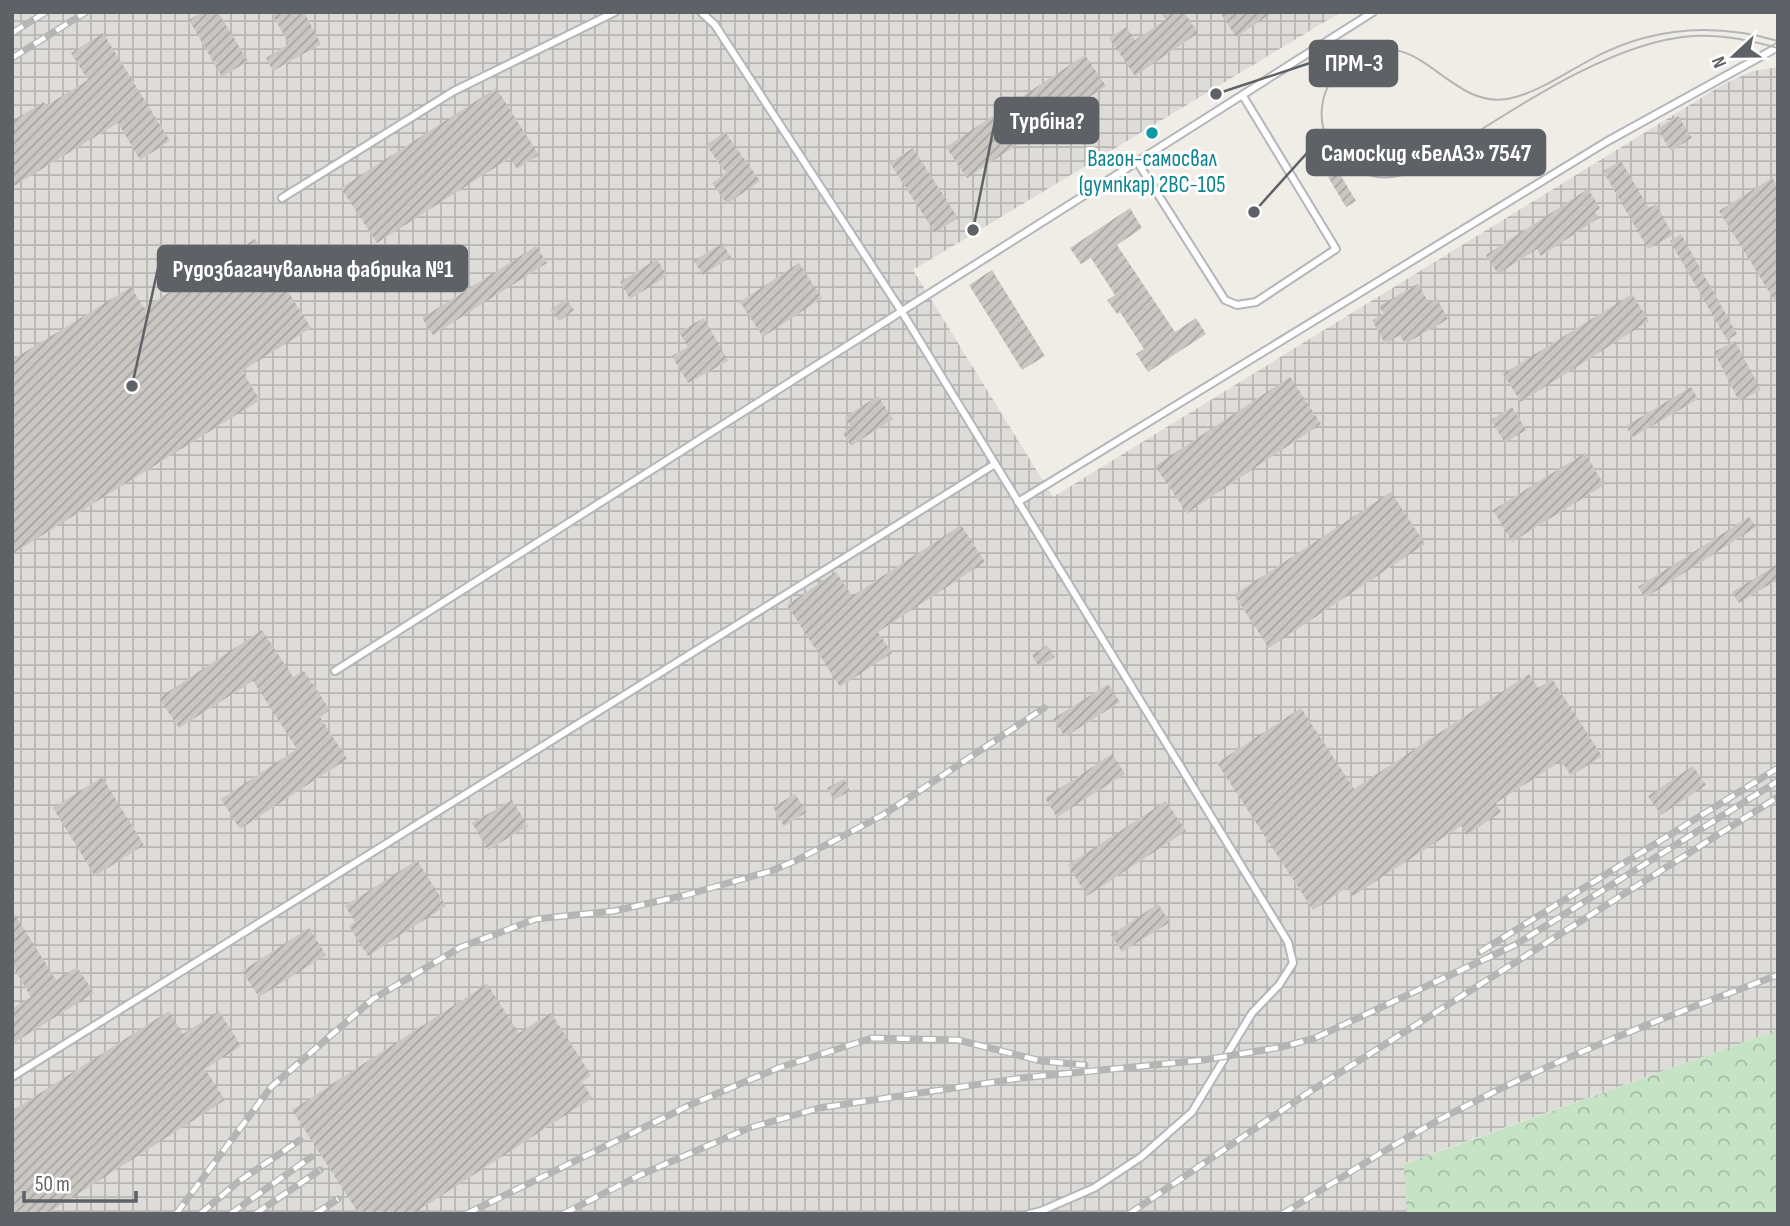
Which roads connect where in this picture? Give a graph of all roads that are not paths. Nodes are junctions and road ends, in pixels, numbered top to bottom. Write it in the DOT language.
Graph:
graph roads {
  1 [pos="615,12"];
  2 [pos="701,12"];
  3 [pos="1373,12"];
  4 [pos="1778,47"];
  5 [pos="1243,96"];
  6 [pos="1138,163"];
  7 [pos="282,198"];
  8 [pos="902,312"];
  9 [pos="995,464"];
  10 [pos="1018,502"];
  11 [pos="335,671"];
  12 [pos="12,1077"];
  13 [pos="1029,1214"];
  1 -- 7 [label="lane"];
  2 -- 8 [label="lane"];
  3 -- 5 [label="lane"];
  4 -- 10 [label="lane"];
  5 -- 6 [label="lane"];
  5 -- 6 [label="lane"];
  6 -- 8 [label="lane"];
  8 -- 9 [label="lane"];
  8 -- 11 [label="lane"];
  9 -- 10 [label="lane"];
  9 -- 12 [label="lane"];
  10 -- 13 [label="lane"];
}
